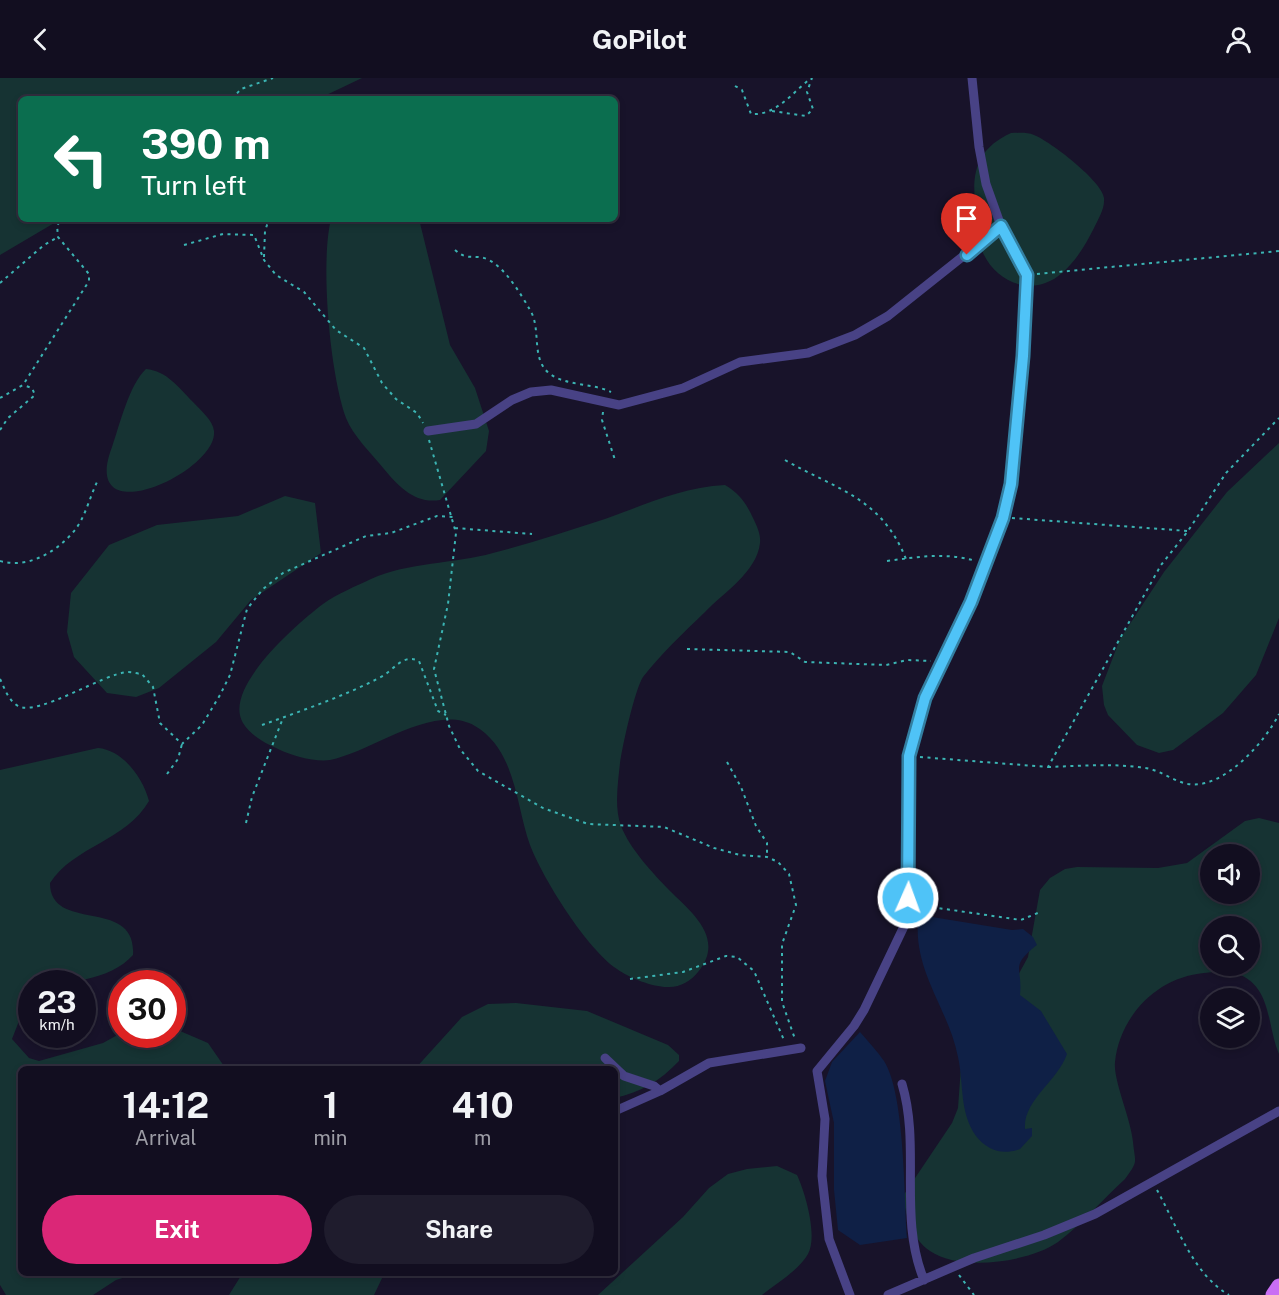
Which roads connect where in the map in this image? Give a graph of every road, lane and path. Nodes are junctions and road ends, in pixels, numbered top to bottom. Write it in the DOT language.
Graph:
graph roads {
  1 [pos="273,78"];
  2 [pos="812,78"];
  3 [pos="972,78"];
  4 [pos="735,86"];
  5 [pos="235,96"];
  6 [pos="772,111"];
  7 [pos="60,222"];
  8 [pos="268,222"];
  9 [pos="1001,226"];
  10 [pos="58,237"];
  11 [pos="184,245"];
  12 [pos="455,250"];
  13 [pos="1279,251"];
  14 [pos="264,260"];
  15 [pos="1027,275"];
  16 [pos="0,283"];
  17 [pos="23,386"];
  18 [pos="0,398"];
  19 [pos="604,403"];
  20 [pos="629,403"];
  21 [pos="1279,418"];
  22 [pos="0,430"];
  23 [pos="428,431"];
  24 [pos="615,460"];
  25 [pos="785,460"];
  26 [pos="97,482"];
  27 [pos="453,517"];
  28 [pos="1003,518"];
  29 [pos="455,528"];
  30 [pos="1188,531"];
  31 [pos="532,534"];
  32 [pos="906,559"];
  33 [pos="0,561"];
  34 [pos="887,561"];
  35 [pos="985,563"];
  36 [pos="687,649"];
  37 [pos="940,664"];
  38 [pos="0,679"];
  39 [pos="1279,714"];
  40 [pos="446,715"];
  41 [pos="283,718"];
  42 [pos="262,725"];
  43 [pos="182,744"];
  44 [pos="909,756"];
  45 [pos="727,762"];
  46 [pos="1048,767"];
  47 [pos="167,774"];
  48 [pos="246,823"];
  49 [pos="767,857"];
  50 [pos="1040,912"];
  51 [pos="908,918"];
  52 [pos="630,980"];
  53 [pos="801,1048"];
  54 [pos="789,1050"];
  55 [pos="605,1058"];
  56 [pos="613,1066"];
  57 [pos="618,1070"];
  58 [pos="902,1084"];
  59 [pos="660,1090"];
  60 [pos="618,1110"];
  61 [pos="1279,1111"];
  62 [pos="1153,1183"];
  63 [pos="954,1267"];
  64 [pos="924,1280"];
  65 [pos="1279,1286"];
  66 [pos="850,1295"];
  67 [pos="888,1295"];
  68 [pos="974,1295"];
  69 [pos="1229,1295"];
  70 [pos="1273,1295"];
  1 -- 5 [label="path"];
  2 -- 6 [label="path"];
  2 -- 6 [label="path"];
  3 -- 9 [label="street"];
  4 -- 6 [label="path"];
  7 -- 10 [label="path"];
  8 -- 14 [label="path"];
  9 -- 15 [label="street"];
  9 -- 20 [label="street"];
  10 -- 16 [label="path"];
  10 -- 17 [label="path"];
  11 -- 14 [label="path"];
  12 -- 20 [label="path"];
  13 -- 15 [label="path"];
  14 -- 23 [label="path"];
  15 -- 28 [label="street"];
  17 -- 18 [label="path"];
  17 -- 22 [label="path"];
  19 -- 20 [label="street"];
  19 -- 23 [label="street"];
  19 -- 24 [label="path"];
  21 -- 30 [label="path"];
  23 -- 27 [label="path"];
  25 -- 32 [label="path"];
  26 -- 33 [label="path"];
  27 -- 29 [label="path"];
  27 -- 43 [label="path"];
  28 -- 30 [label="path"];
  28 -- 35 [label="street"];
  29 -- 31 [label="path"];
  29 -- 40 [label="path"];
  30 -- 46 [label="path"];
  32 -- 34 [label="path"];
  32 -- 35 [label="path"];
  35 -- 37 [label="street"];
  36 -- 37 [label="path"];
  37 -- 44 [label="street"];
  38 -- 43 [label="path"];
  39 -- 46 [label="path"];
  40 -- 41 [label="path"];
  40 -- 49 [label="path"];
  41 -- 42 [label="path"];
  41 -- 48 [label="path"];
  43 -- 47 [label="path"];
  44 -- 46 [label="path"];
  44 -- 51 [label="street"];
  45 -- 49 [label="path"];
  49 -- 53 [label="path"];
  50 -- 51 [label="path"];
  51 -- 66 [label="street"];
  52 -- 54 [label="path"];
  53 -- 54 [label="street"];
  54 -- 59 [label="street"];
  55 -- 56 [label="street"];
  57 -- 59 [label="street"];
  58 -- 64 [label="street"];
  59 -- 60 [label="street"];
  61 -- 62 [label="street"];
  62 -- 63 [label="street"];
  62 -- 69 [label="path"];
  63 -- 64 [label="street"];
  63 -- 68 [label="path"];
  64 -- 67 [label="street"];
  65 -- 70 [label="main road"];
}
